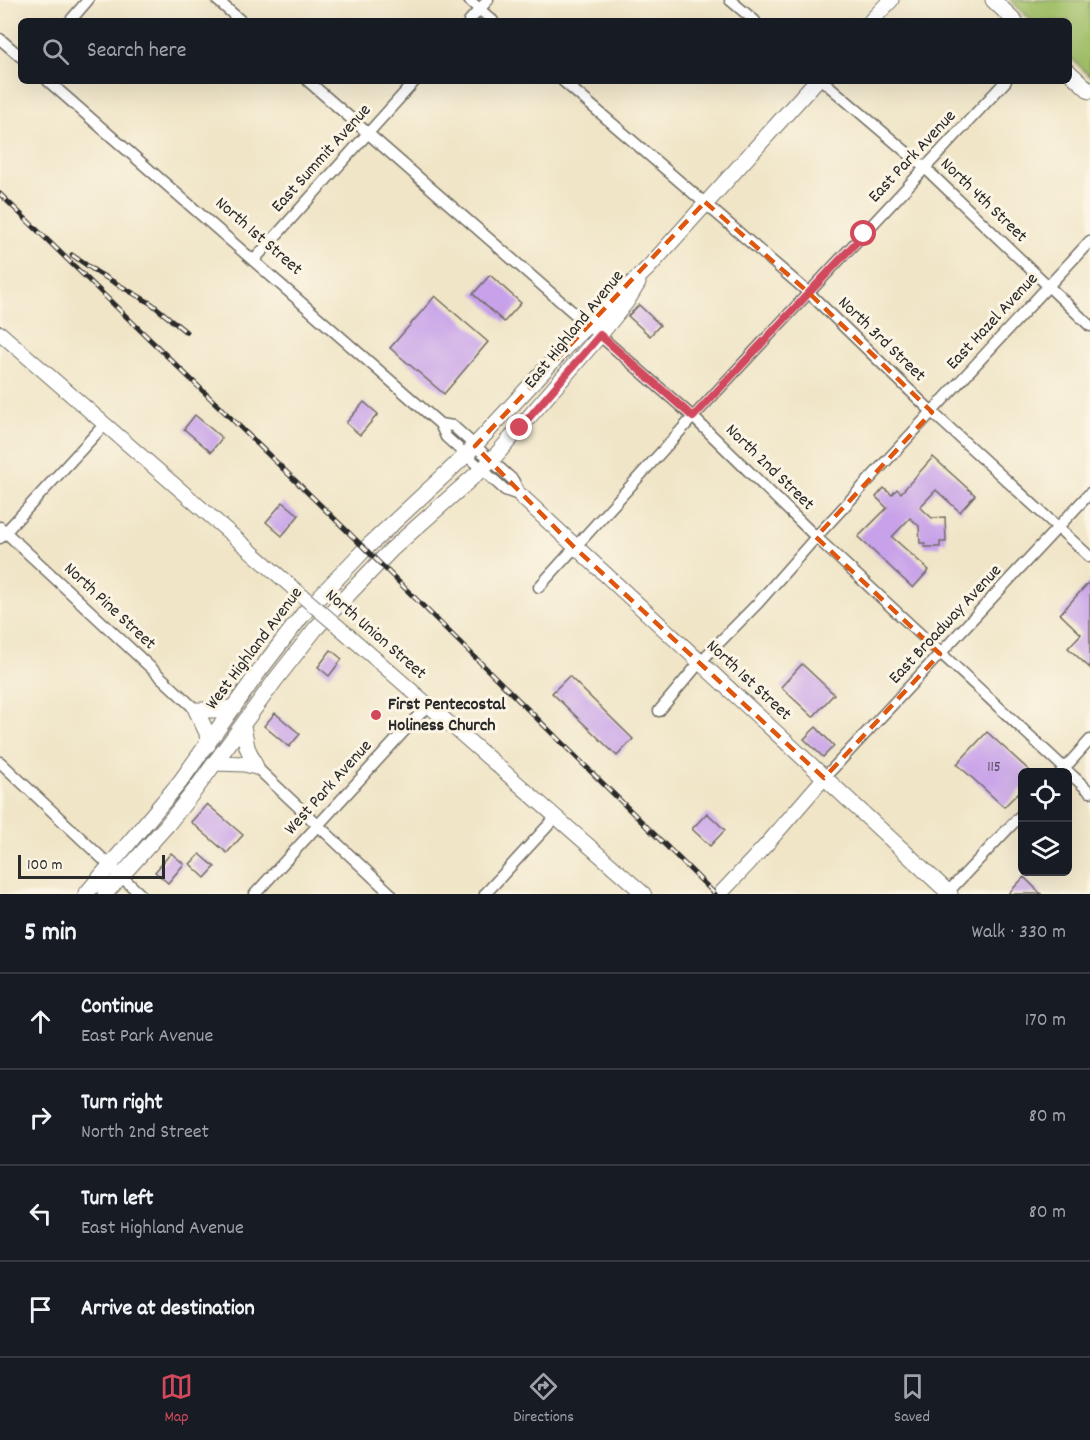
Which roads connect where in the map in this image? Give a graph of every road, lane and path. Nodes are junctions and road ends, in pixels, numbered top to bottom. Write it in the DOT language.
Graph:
graph roads {
  1 [pos="88,0"];
  2 [pos="217,0"];
  3 [pos="469,0"];
  4 [pos="488,0"];
  5 [pos="730,0"];
  6 [pos="891,0"];
  7 [pos="993,0"];
  8 [pos="480,9"];
  9 [pos="73,18"];
  10 [pos="238,18"];
  11 [pos="472,18"];
  12 [pos="490,18"];
  13 [pos="751,18"];
  14 [pos="874,18"];
  15 [pos="1013,18"];
  16 [pos="0,39"];
  17 [pos="18,54"];
  18 [pos="1072,75"];
  19 [pos="51,84"];
  20 [pos="311,84"];
  21 [pos="412,84"];
  22 [pos="567,84"];
  23 [pos="813,84"];
  24 [pos="827,84"];
  25 [pos="1003,84"];
  26 [pos="1090,92"];
  27 [pos="367,134"];
  28 [pos="925,168"];
  29 [pos="705,202"];
  30 [pos="1090,241"];
  31 [pos="254,260"];
  32 [pos="648,268"];
  33 [pos="1048,286"];
  34 [pos="809,293"];
  35 [pos="587,324"];
  36 [pos="1090,326"];
  37 [pos="0,333"];
  38 [pos="600,335"];
  39 [pos="932,412"];
  40 [pos="693,417"];
  41 [pos="104,425"];
  42 [pos="471,451"];
  43 [pos="486,465"];
  44 [pos="1090,493"];
  45 [pos="521,496"];
  46 [pos="1059,527"];
  47 [pos="2,533"];
  48 [pos="816,537"];
  49 [pos="574,547"];
  50 [pos="1090,557"];
  51 [pos="539,587"];
  52 [pos="940,654"];
  53 [pos="700,662"];
  54 [pos="428,705"];
  55 [pos="234,707"];
  56 [pos="196,710"];
  57 [pos="659,711"];
  58 [pos="243,726"];
  59 [pos="1090,740"];
  60 [pos="208,745"];
  61 [pos="0,762"];
  62 [pos="216,763"];
  63 [pos="256,767"];
  64 [pos="1060,768"];
  65 [pos="1066,768"];
  66 [pos="824,778"];
  67 [pos="1072,778"];
  68 [pos="1090,792"];
  69 [pos="556,817"];
  70 [pos="1018,818"];
  71 [pos="318,825"];
  72 [pos="109,865"];
  73 [pos="122,876"];
  74 [pos="949,893"];
  75 [pos="86,894"];
  76 [pos="105,894"];
  77 [pos="140,894"];
  78 [pos="255,894"];
  79 [pos="391,894"];
  80 [pos="485,894"];
  81 [pos="644,894"];
  82 [pos="720,894"];
  1 -- 9 [label="street"];
  2 -- 10 [label="street"];
  3 -- 8 [label="street"];
  4 -- 8 [label="street"];
  5 -- 13 [label="street"];
  6 -- 14 [label="main road"];
  7 -- 15 [label="main road"];
  8 -- 11 [label="street"];
  8 -- 12 [label="street"];
  16 -- 17 [label="street"];
  18 -- 26 [label="main road"];
  19 -- 31 [label="street, North 1st Street"];
  20 -- 27 [label="street, North 2nd Street"];
  21 -- 27 [label="street, East Summit Avenue"];
  22 -- 29 [label="street, North 3rd Street"];
  23 -- 29 [label="main road, East Highland Avenue"];
  24 -- 28 [label="street, North 4th Street"];
  25 -- 28 [label="street, East Park Avenue"];
  27 -- 31 [label="street, East Summit Avenue"];
  27 -- 35 [label="street, North 2nd Street"];
  28 -- 33 [label="street, North 4th Street"];
  28 -- 34 [label="street, East Park Avenue"];
  29 -- 32 [label="main road, East Highland Avenue"];
  29 -- 34 [label="street, North 3rd Street"];
  30 -- 33 [label="street, East Hazel Avenue"];
  31 -- 42 [label="street, North 1st Street"];
  32 -- 35 [label="main road, East Highland Avenue"];
  32 -- 38 [label="main road, East Highland Avenue"];
  33 -- 36 [label="street, North 4th Street"];
  33 -- 39 [label="street, East Hazel Avenue"];
  34 -- 39 [label="street, North 3rd Street"];
  34 -- 40 [label="street, East Park Avenue"];
  35 -- 38 [label="street, North 2nd Street"];
  35 -- 42 [label="main road, East Highland Avenue"];
  37 -- 41 [label="street, North Union Street"];
  38 -- 40 [label="street, North 2nd Street"];
  38 -- 43 [label="main road, East Highland Avenue"];
  39 -- 46 [label="street, North 3rd Street"];
  39 -- 48 [label="street, East Hazel Avenue"];
  40 -- 48 [label="street, North 2nd Street"];
  40 -- 49 [label="street, East Park Avenue"];
  41 -- 47 [label="street"];
  41 -- 54 [label="street, North Union Street, bridge"];
  42 -- 43 [label="street, North 1st Street"];
  42 -- 55 [label="main road, West Highland Avenue"];
  43 -- 45 [label="street, North 1st Street"];
  43 -- 58 [label="main road, West Highland Avenue"];
  44 -- 46 [label="street, East Broadway Avenue"];
  45 -- 49 [label="main road, North 1st Street"];
  46 -- 50 [label="street, North 3rd Street"];
  46 -- 52 [label="street, East Broadway Avenue"];
  47 -- 56 [label="street, North Pine Street"];
  48 -- 52 [label="street, North 2nd Street"];
  48 -- 53 [label="street, East Hazel Avenue"];
  49 -- 51 [label="street"];
  49 -- 53 [label="main road, North 1st Street"];
  52 -- 64 [label="street, North 2nd Street"];
  52 -- 66 [label="street, East Broadway Avenue"];
  53 -- 57 [label="street, East Hazel Avenue"];
  53 -- 66 [label="main road, North 1st Street"];
  54 -- 69 [label="street, North Union Street"];
  54 -- 71 [label="street, West Park Avenue"];
  55 -- 56 [label="main road"];
  55 -- 60 [label="main road, West Highland Avenue"];
  56 -- 60 [label="main road"];
  58 -- 62 [label="main road, West Highland Avenue"];
  58 -- 63 [label="main road"];
  59 -- 65 [label="street"];
  60 -- 72 [label="main road, West Highland Avenue"];
  61 -- 72 [label="street"];
  62 -- 63 [label="main road"];
  62 -- 73 [label="main road, West Highland Avenue"];
  63 -- 71 [label="street"];
  66 -- 74 [label="main road, North 1st Street"];
  66 -- 82 [label="street"];
  67 -- 68 [label="street, North 2nd Street"];
  69 -- 80 [label="street"];
  69 -- 81 [label="street, North Union Street"];
  70 -- 74 [label="street"];
  71 -- 78 [label="street, West Park Avenue"];
  71 -- 79 [label="street"];
  72 -- 73 [label="street"];
  72 -- 75 [label="main road, West Highland Avenue"];
  73 -- 76 [label="main road, West Highland Avenue"];
  73 -- 77 [label="street"];
}
